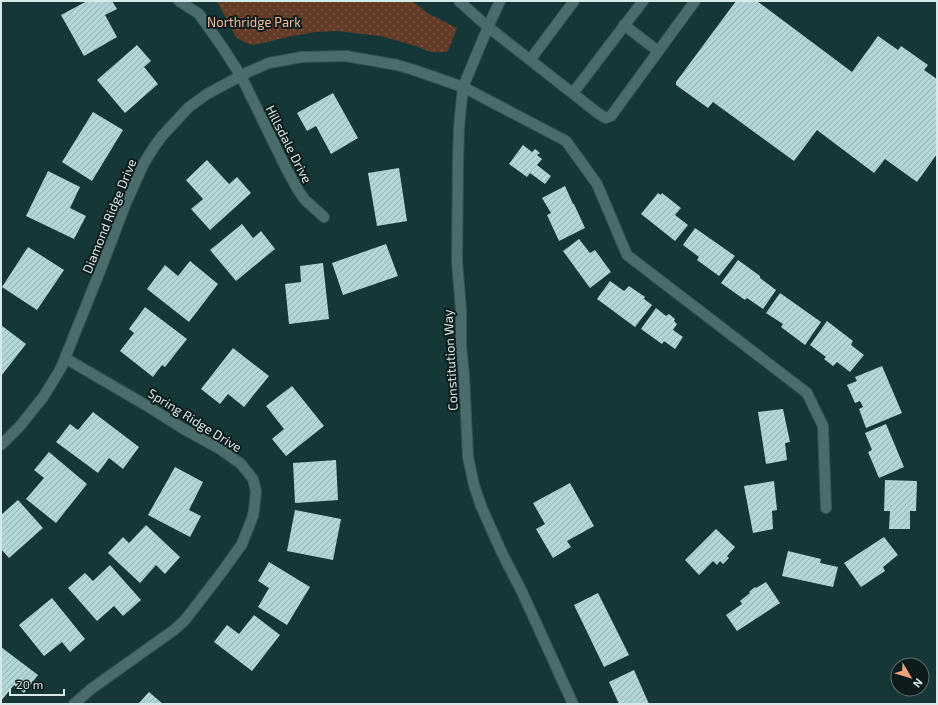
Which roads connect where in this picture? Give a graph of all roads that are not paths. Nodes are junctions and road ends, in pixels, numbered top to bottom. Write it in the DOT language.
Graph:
graph roads {
  1 [pos="179,1"];
  2 [pos="459,1"];
  3 [pos="500,1"];
  4 [pos="574,1"];
  5 [pos="643,1"];
  6 [pos="695,1"];
  7 [pos="624,25"];
  8 [pos="488,26"];
  9 [pos="658,51"];
  10 [pos="530,60"];
  11 [pos="241,76"];
  12 [pos="463,87"];
  13 [pos="573,93"];
  14 [pos="324,217"];
  15 [pos="65,358"];
  16 [pos="1,445"];
  17 [pos="826,508"];
  18 [pos="74,704"];
  19 [pos="573,704"];
  1 -- 11 [label="street, Hillsdale Drive"];
  2 -- 8 [label="street"];
  3 -- 8 [label="street, Constitution Way"];
  4 -- 10 [label="street"];
  5 -- 7 [label="street"];
  6 -- 9 [label="street"];
  7 -- 9 [label="street"];
  7 -- 13 [label="street"];
  8 -- 10 [label="street"];
  8 -- 12 [label="street, Constitution Way"];
  9 -- 13 [label="street"];
  10 -- 13 [label="street"];
  11 -- 12 [label="street, Diamond Ridge Drive"];
  11 -- 14 [label="street, Hillsdale Drive"];
  11 -- 15 [label="street, Diamond Ridge Drive"];
  12 -- 17 [label="street, Diamond Ridge Drive"];
  12 -- 19 [label="street, Constitution Way"];
  15 -- 16 [label="street, Diamond Ridge Drive"];
  15 -- 18 [label="street, Spring Ridge Drive"];
}
